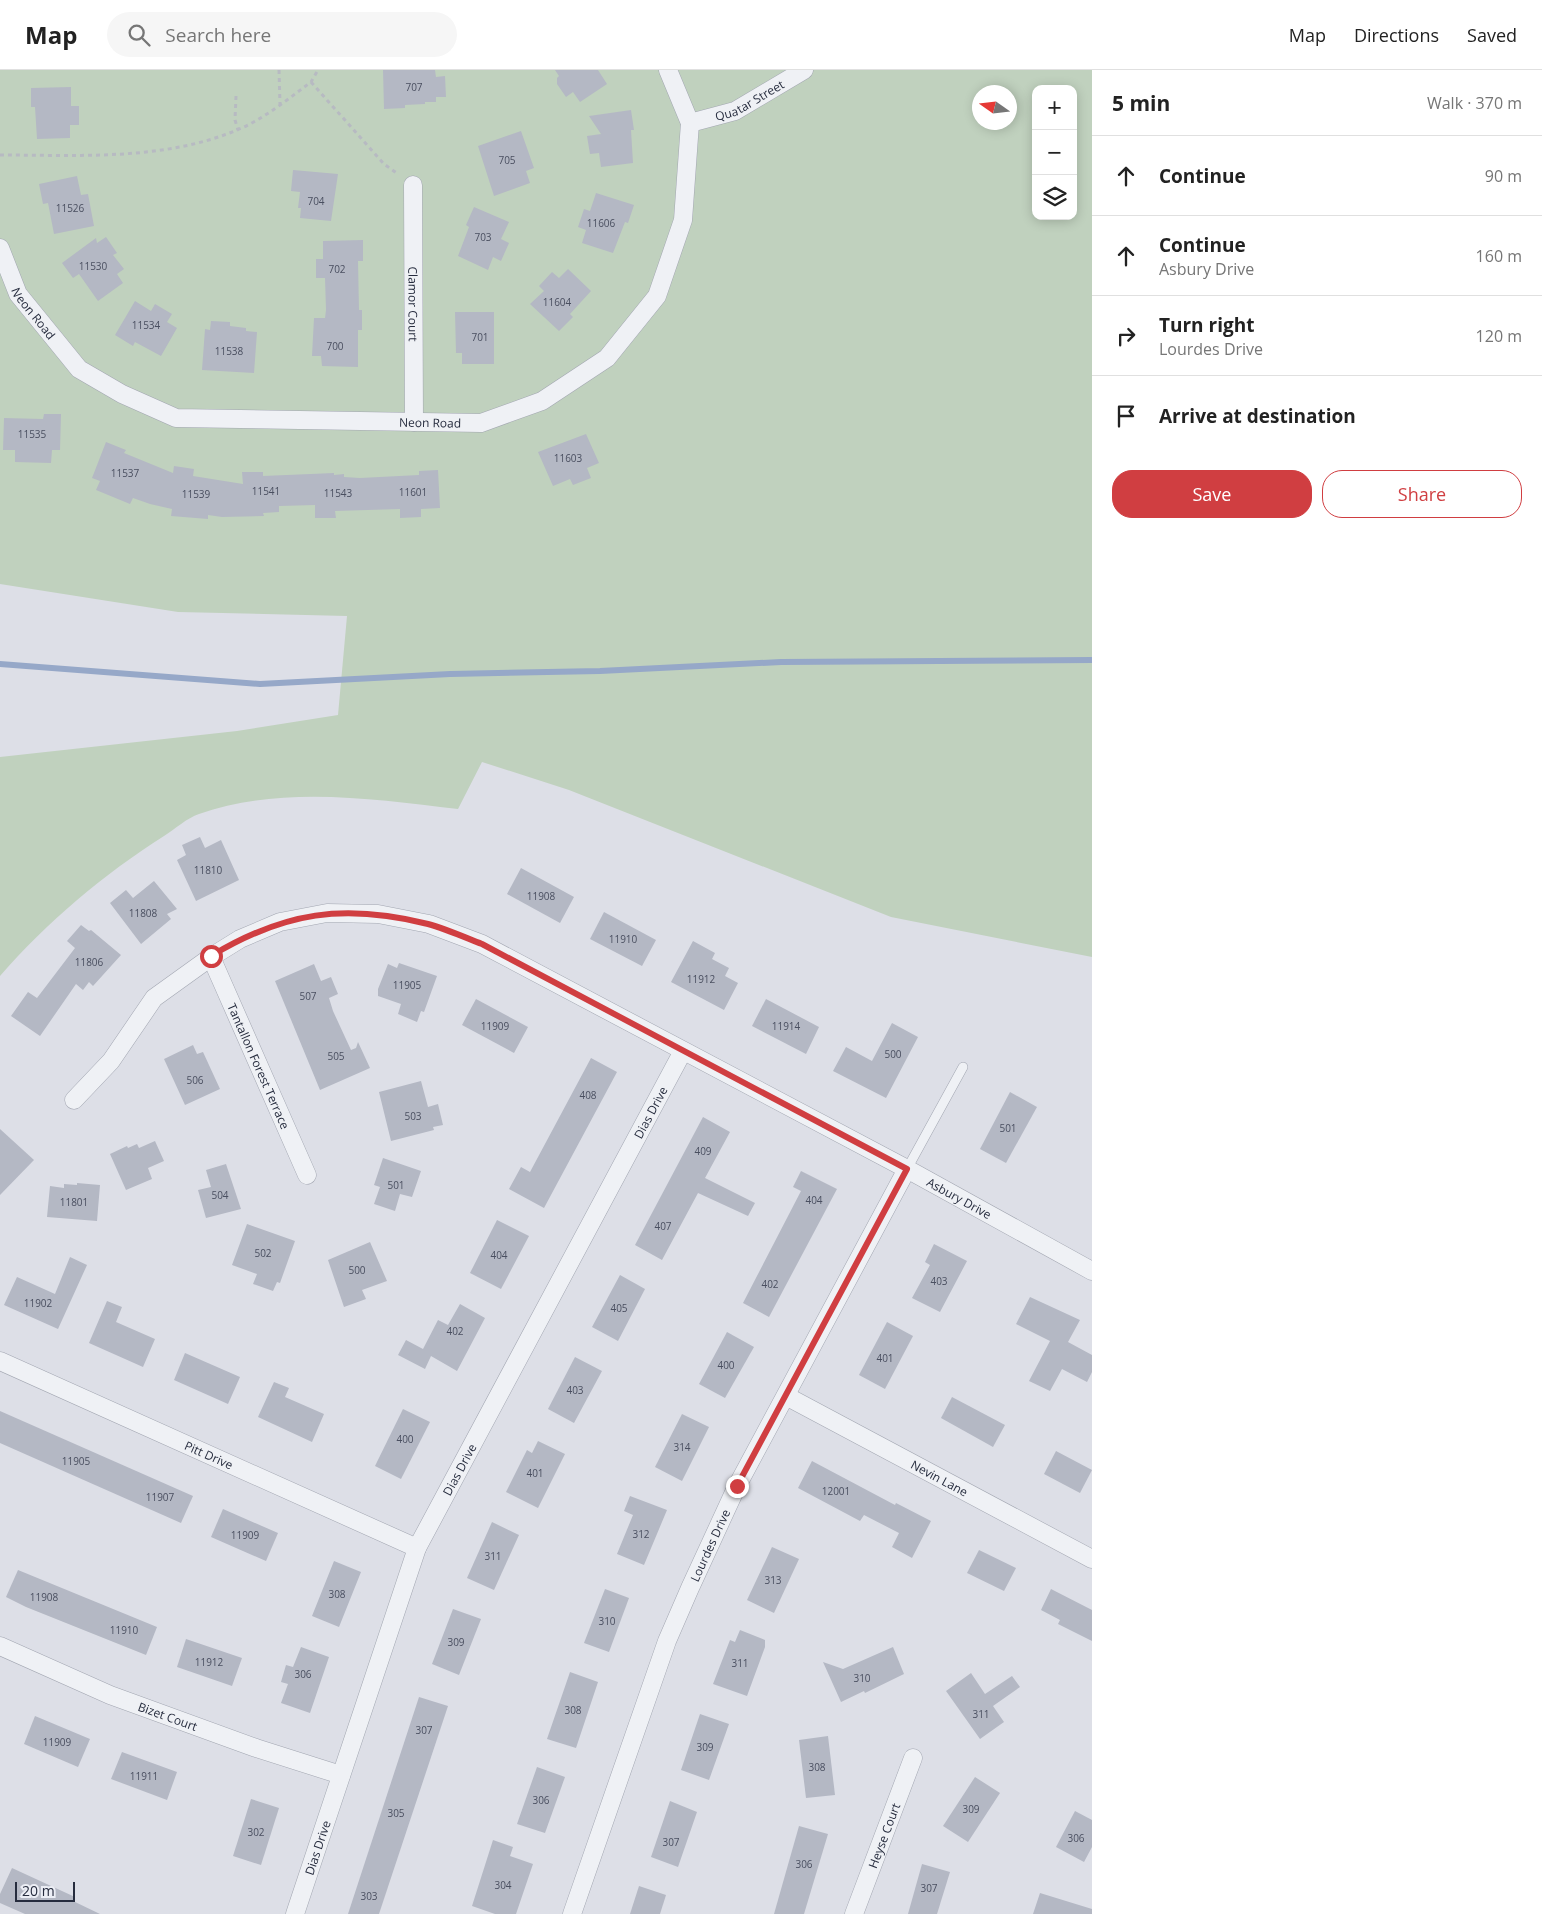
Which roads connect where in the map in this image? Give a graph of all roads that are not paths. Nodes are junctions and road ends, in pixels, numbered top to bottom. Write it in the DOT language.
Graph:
graph roads {
  1 [pos="668,70"];
  2 [pos="804,70"];
  3 [pos="690,123"];
  4 [pos="413,185"];
  5 [pos="0,248"];
  6 [pos="414,422"];
  7 [pos="211,956"];
  8 [pos="683,1051"];
  9 [pos="963,1067"];
  10 [pos="74,1100"];
  11 [pos="907,1169"];
  12 [pos="307,1175"];
  13 [pos="1092,1271"];
  14 [pos="0,1361"];
  15 [pos="786,1396"];
  16 [pos="417,1548"];
  17 [pos="1092,1559"];
  18 [pos="0,1646"];
  19 [pos="913,1758"];
  20 [pos="341,1775"];
  21 [pos="295,1914"];
  22 [pos="572,1914"];
  23 [pos="854,1914"];
  1 -- 3 [label="street, Neon Road"];
  2 -- 3 [label="street, Quatar Street"];
  3 -- 6 [label="street, Neon Road"];
  4 -- 6 [label="street, Clamor Court"];
  5 -- 6 [label="street, Neon Road"];
  7 -- 8 [label="street, Asbury Drive"];
  7 -- 10 [label="street, Asbury Drive"];
  7 -- 12 [label="street, Tantallon Forest Terrace"];
  8 -- 11 [label="street, Asbury Drive"];
  8 -- 16 [label="street, Dias Drive"];
  9 -- 11 [label="lane"];
  11 -- 13 [label="street, Asbury Drive"];
  11 -- 15 [label="street, Lourdes Drive"];
  14 -- 16 [label="street, Pitt Drive"];
  15 -- 17 [label="street, Nevin Lane"];
  15 -- 22 [label="street, Lourdes Drive"];
  16 -- 20 [label="street, Dias Drive"];
  18 -- 20 [label="street, Bizet Court"];
  19 -- 23 [label="street, Heyse Court"];
  20 -- 21 [label="street, Dias Drive"];
}
